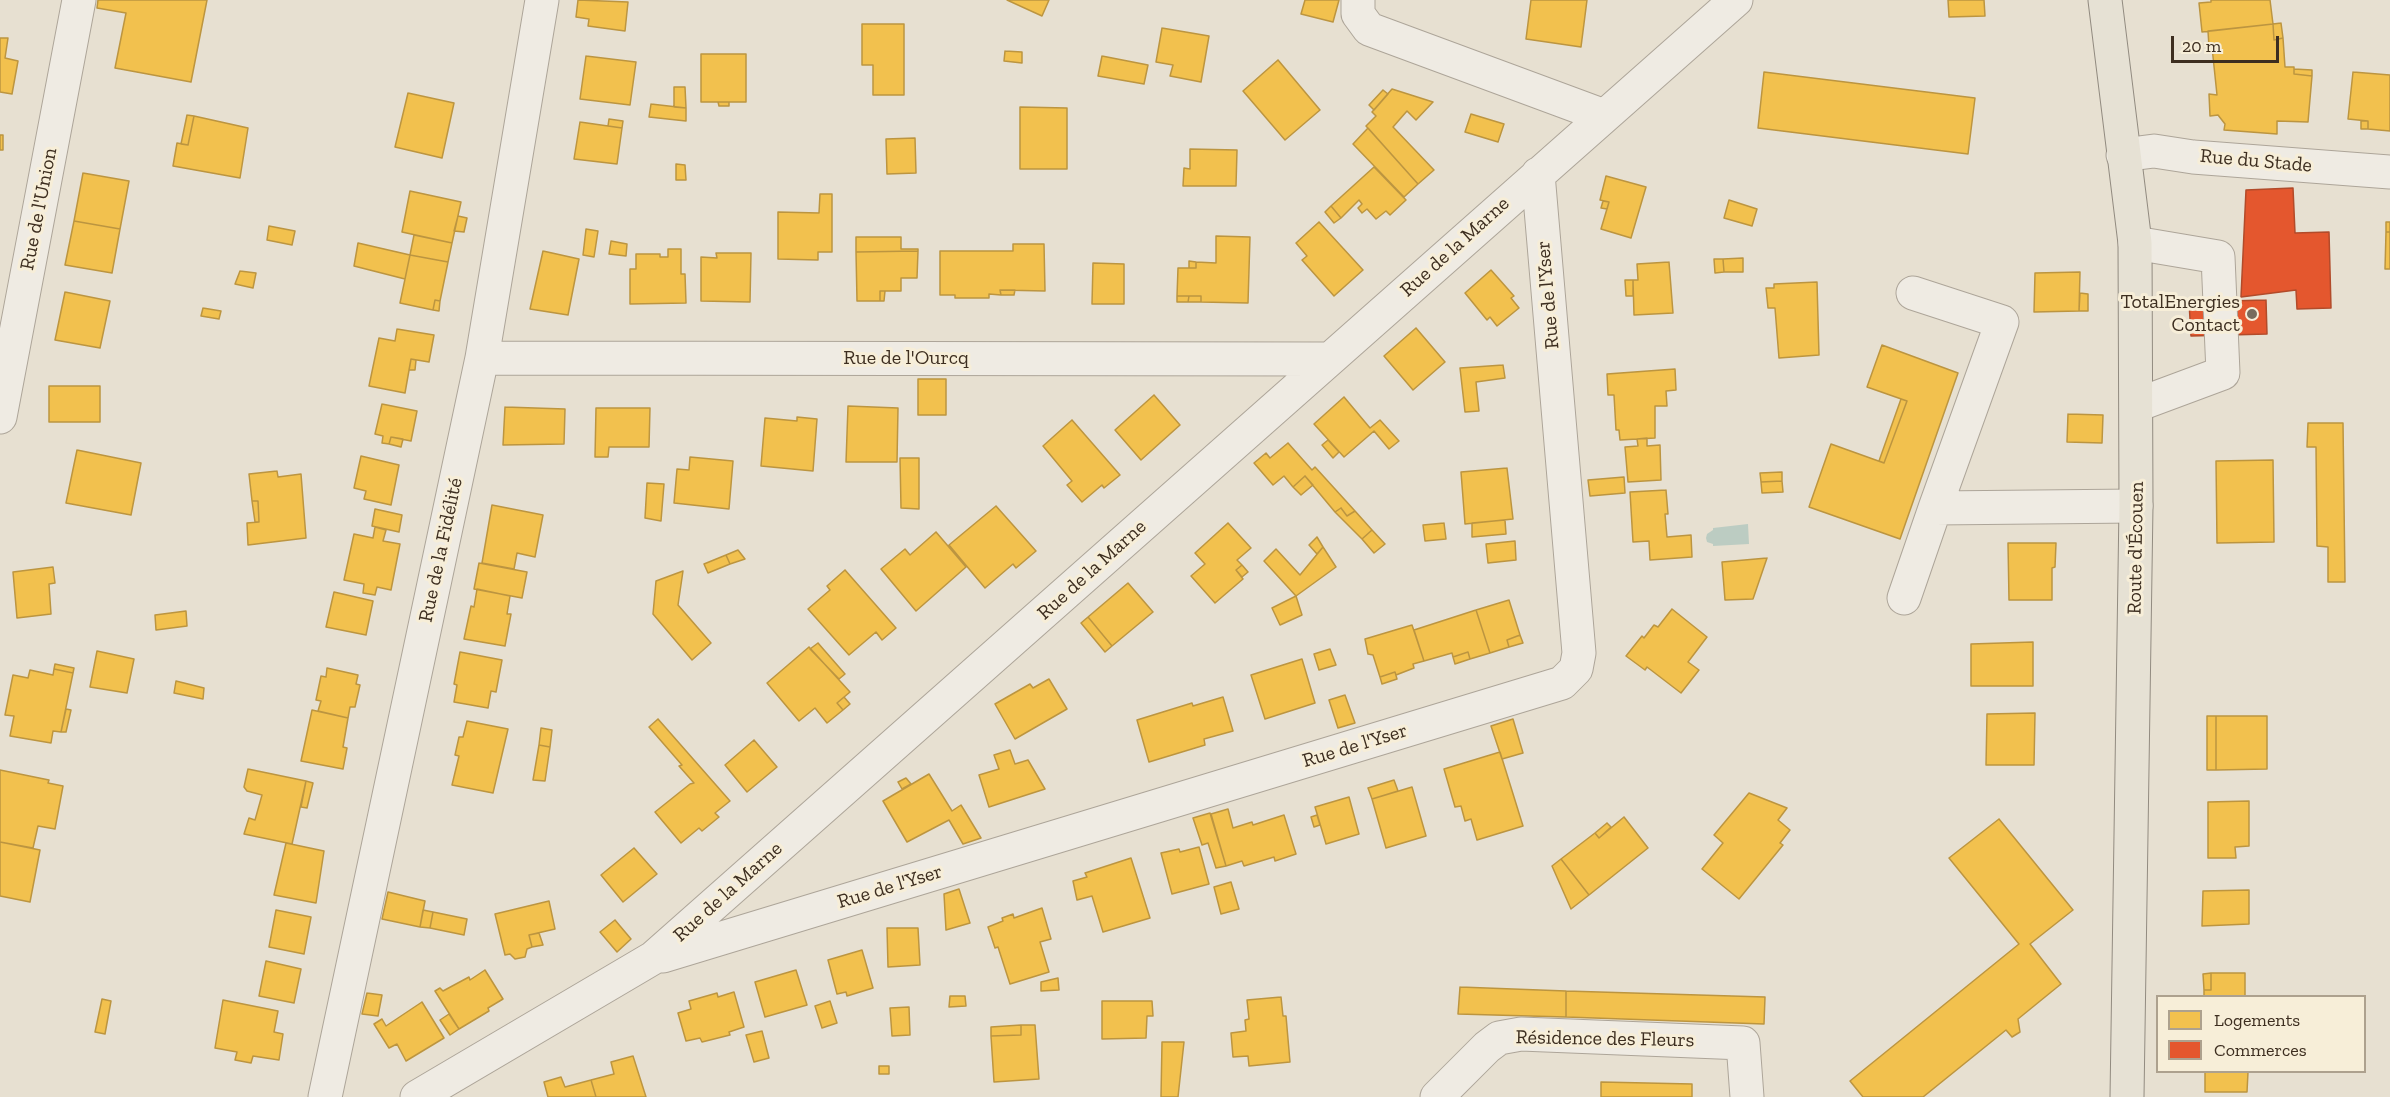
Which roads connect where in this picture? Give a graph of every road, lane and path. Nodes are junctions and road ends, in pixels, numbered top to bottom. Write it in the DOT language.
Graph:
graph roads {
  1 [pos="79,0"];
  2 [pos="542,0"];
  3 [pos="1358,0"];
  4 [pos="1736,0"];
  5 [pos="2105,0"];
  6 [pos="1604,116"];
  7 [pos="2123,155"];
  8 [pos="2390,172"];
  9 [pos="1538,174"];
  10 [pos="2135,243"];
  11 [pos="1913,293"];
  12 [pos="483,358"];
  13 [pos="1330,359"];
  14 [pos="2137,405"];
  15 [pos="0,417"];
  16 [pos="2136,506"];
  17 [pos="1935,508"];
  18 [pos="1904,597"];
  19 [pos="653,958"];
  20 [pos="325,1097"];
  21 [pos="417,1097"];
  22 [pos="1437,1097"];
  23 [pos="1747,1097"];
  24 [pos="2127,1097"];
  1 -- 15 [label="street, Rue de l'Union"];
  2 -- 12 [label="street, Rue de la Fidélité"];
  3 -- 6 [label="street"];
  4 -- 6 [label="street, Rue de la Marne"];
  5 -- 7 [label="main road, Route d'Écouen"];
  6 -- 9 [label="street, Rue de la Marne"];
  7 -- 8 [label="street, Rue du Stade"];
  7 -- 10 [label="main road, Route d'Écouen"];
  9 -- 13 [label="street, Rue de la Marne"];
  9 -- 19 [label="street, Rue de l'Yser"];
  10 -- 14 [label="main road, Route d'Écouen"];
  10 -- 14 [label="street"];
  11 -- 17 [label="street"];
  12 -- 13 [label="street, Rue de l'Ourcq"];
  12 -- 20 [label="street, Rue de la Fidélité"];
  13 -- 19 [label="street, Rue de la Marne"];
  14 -- 16 [label="main road, Route d'Écouen"];
  16 -- 17 [label="street"];
  16 -- 24 [label="main road, Route d'Écouen"];
  17 -- 18 [label="street"];
  19 -- 21 [label="street, Rue de la Marne"];
  22 -- 23 [label="street, Résidence des Fleurs"];
}
